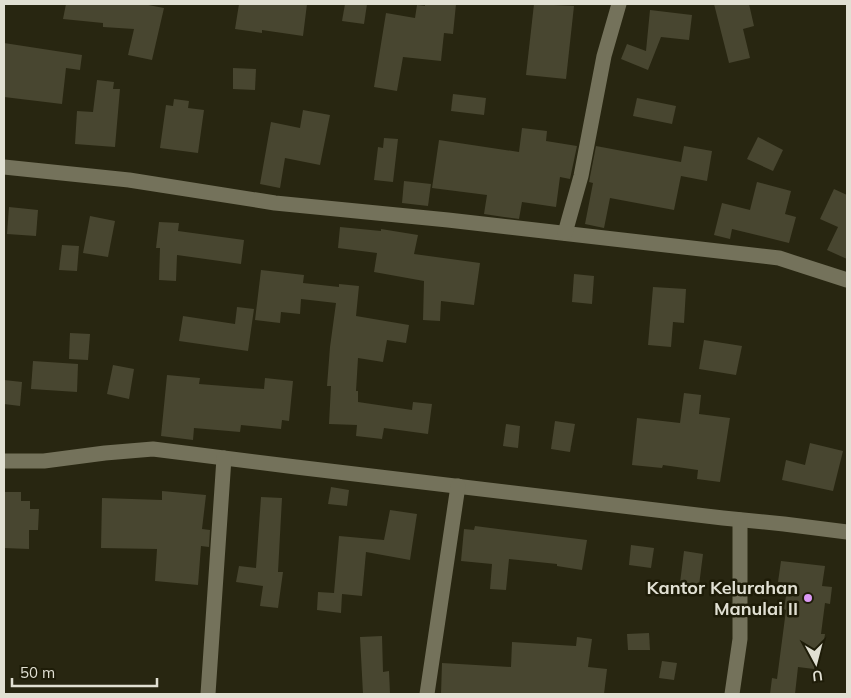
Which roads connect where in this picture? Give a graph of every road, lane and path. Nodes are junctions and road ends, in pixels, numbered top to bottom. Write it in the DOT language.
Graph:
graph roads {
  1 [pos="618,4"];
  2 [pos="4,167"];
  3 [pos="565,233"];
  4 [pos="847,280"];
  5 [pos="224,458"];
  6 [pos="4,461"];
  7 [pos="458,486"];
  8 [pos="740,520"];
  9 [pos="847,532"];
  10 [pos="208,694"];
  11 [pos="427,694"];
  12 [pos="732,694"];
  1 -- 3 [label="street"];
  2 -- 3 [label="street"];
  3 -- 4 [label="street"];
  5 -- 6 [label="street"];
  5 -- 7 [label="street"];
  5 -- 10 [label="street"];
  7 -- 8 [label="street"];
  7 -- 11 [label="street"];
  8 -- 9 [label="street"];
  8 -- 12 [label="street"];
}
